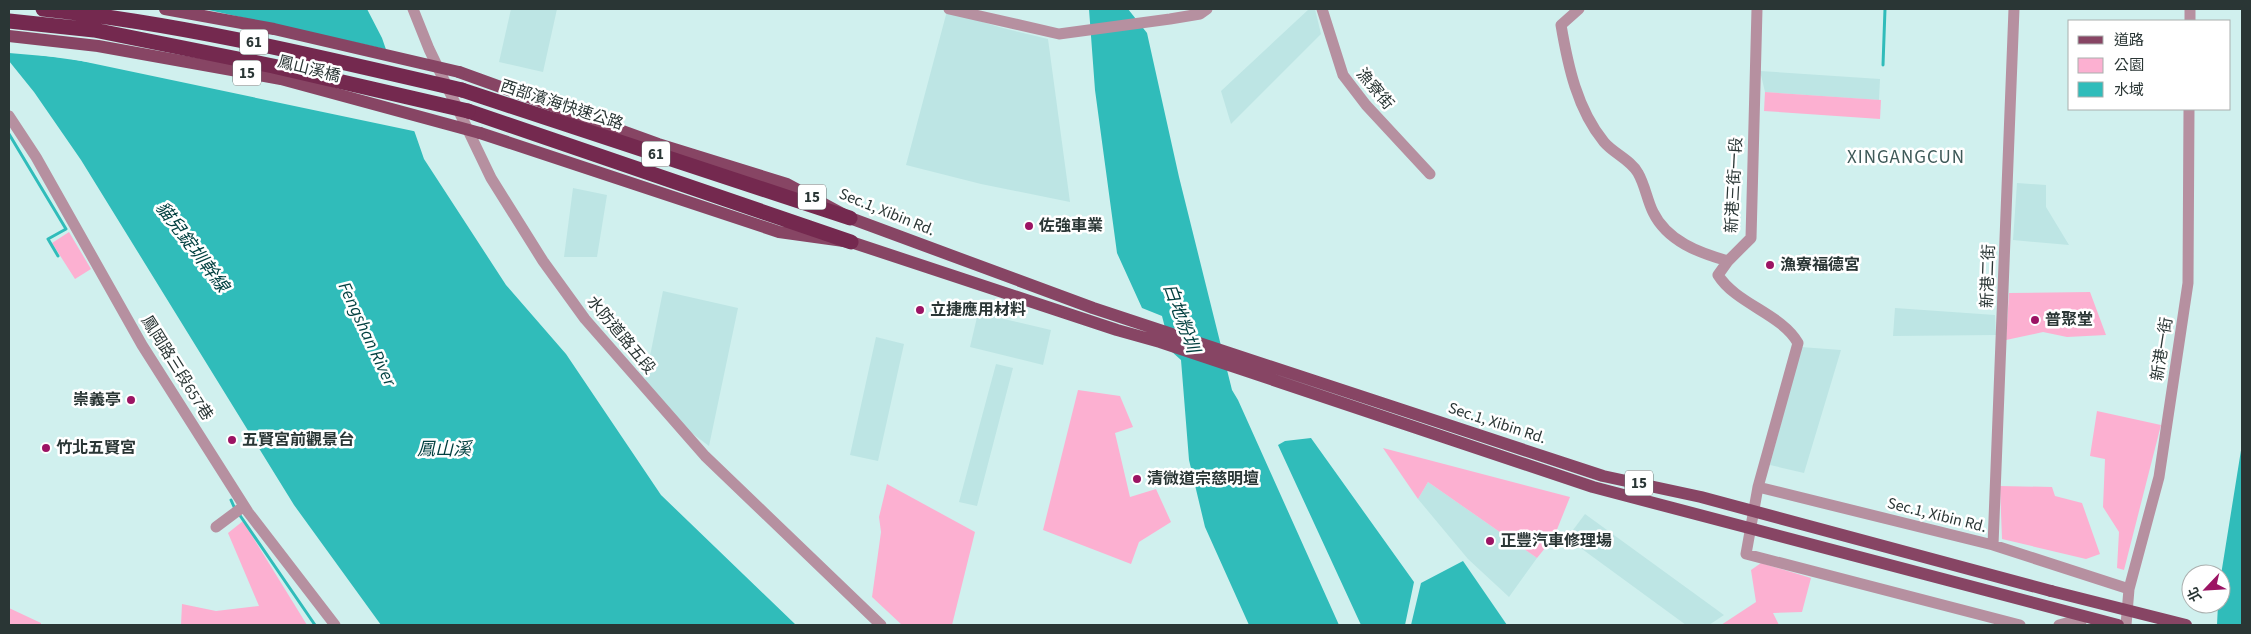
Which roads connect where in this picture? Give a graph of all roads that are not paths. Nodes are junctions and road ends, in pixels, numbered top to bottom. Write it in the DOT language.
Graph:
graph roads {
  1 [pos="43,9"];
  2 [pos="165,9"];
  3 [pos="413,9"];
  4 [pos="949,9"];
  5 [pos="1207,9"];
  6 [pos="1322,9"];
  7 [pos="1579,9"];
  8 [pos="1757,9"];
  9 [pos="2014,9"];
  10 [pos="9,21"];
  11 [pos="9,36"];
  12 [pos="459,72"];
  13 [pos="462,90"];
  14 [pos="2189,110"];
  15 [pos="9,116"];
  16 [pos="1430,174"];
  17 [pos="850,218"];
  18 [pos="851,242"];
  19 [pos="1728,261"];
  20 [pos="1161,336"];
  21 [pos="1758,487"];
  22 [pos="244,506"];
  23 [pos="1754,511"];
  24 [pos="216,527"];
  25 [pos="1751,527"];
  26 [pos="1993,545"];
  27 [pos="2129,589"];
  28 [pos="335,625"];
  29 [pos="881,625"];
  30 [pos="2020,625"];
  31 [pos="2058,625"];
  32 [pos="2081,625"];
  33 [pos="2118,625"];
  34 [pos="2126,625"];
  35 [pos="2186,625"];
  1 -- 13 [label="highway, 鳳山溪橋 / 61, bridge"];
  2 -- 12 [label="main road, 鳳山溪橋 / 15, bridge"];
  3 -- 29 [label="street, 水防道路五段"];
  4 -- 5 [label="street"];
  6 -- 16 [label="street, 漁寮街"];
  7 -- 19 [label="street"];
  8 -- 19 [label="street, 新港三街一段"];
  9 -- 26 [label="street, 新港二街"];
  10 -- 18 [label="highway, 鳳山溪橋 / 61, bridge"];
  11 -- 18 [label="main road, 鳳山溪橋 / 15, bridge"];
  12 -- 17 [label="main road, Sec.1, Xibin Rd. / 15"];
  13 -- 17 [label="highway, 西部濱海快速公路 / 61"];
  14 -- 27 [label="street, 新港一街"];
  15 -- 22 [label="street, 鳳岡路三段657巷"];
  17 -- 20 [label="main road, Sec.1, Xibin Rd. / 15"];
  18 -- 20 [label="main road, 15"];
  19 -- 21 [label="street, 新港三街一段"];
  20 -- 23 [label="main road, Sec.1, Xibin Rd. / 15"];
  20 -- 25 [label="main road, Sec.1, Xibin Rd. / 15"];
  21 -- 23 [label="street"];
  21 -- 26 [label="street, Sec.1, Xibin Rd."];
  22 -- 24 [label="street"];
  22 -- 28 [label="street, 鳳岡路三段657巷"];
  23 -- 25 [label="street"];
  23 -- 35 [label="main road, Sec.1, Xibin Rd. / 15, bridge"];
  25 -- 30 [label="street"];
  25 -- 33 [label="main road, Sec.1, Xibin Rd. / 15"];
  26 -- 27 [label="street, Sec.1, Xibin Rd."];
  27 -- 34 [label="street, 新港一街"];
  31 -- 32 [label="street"];
}
